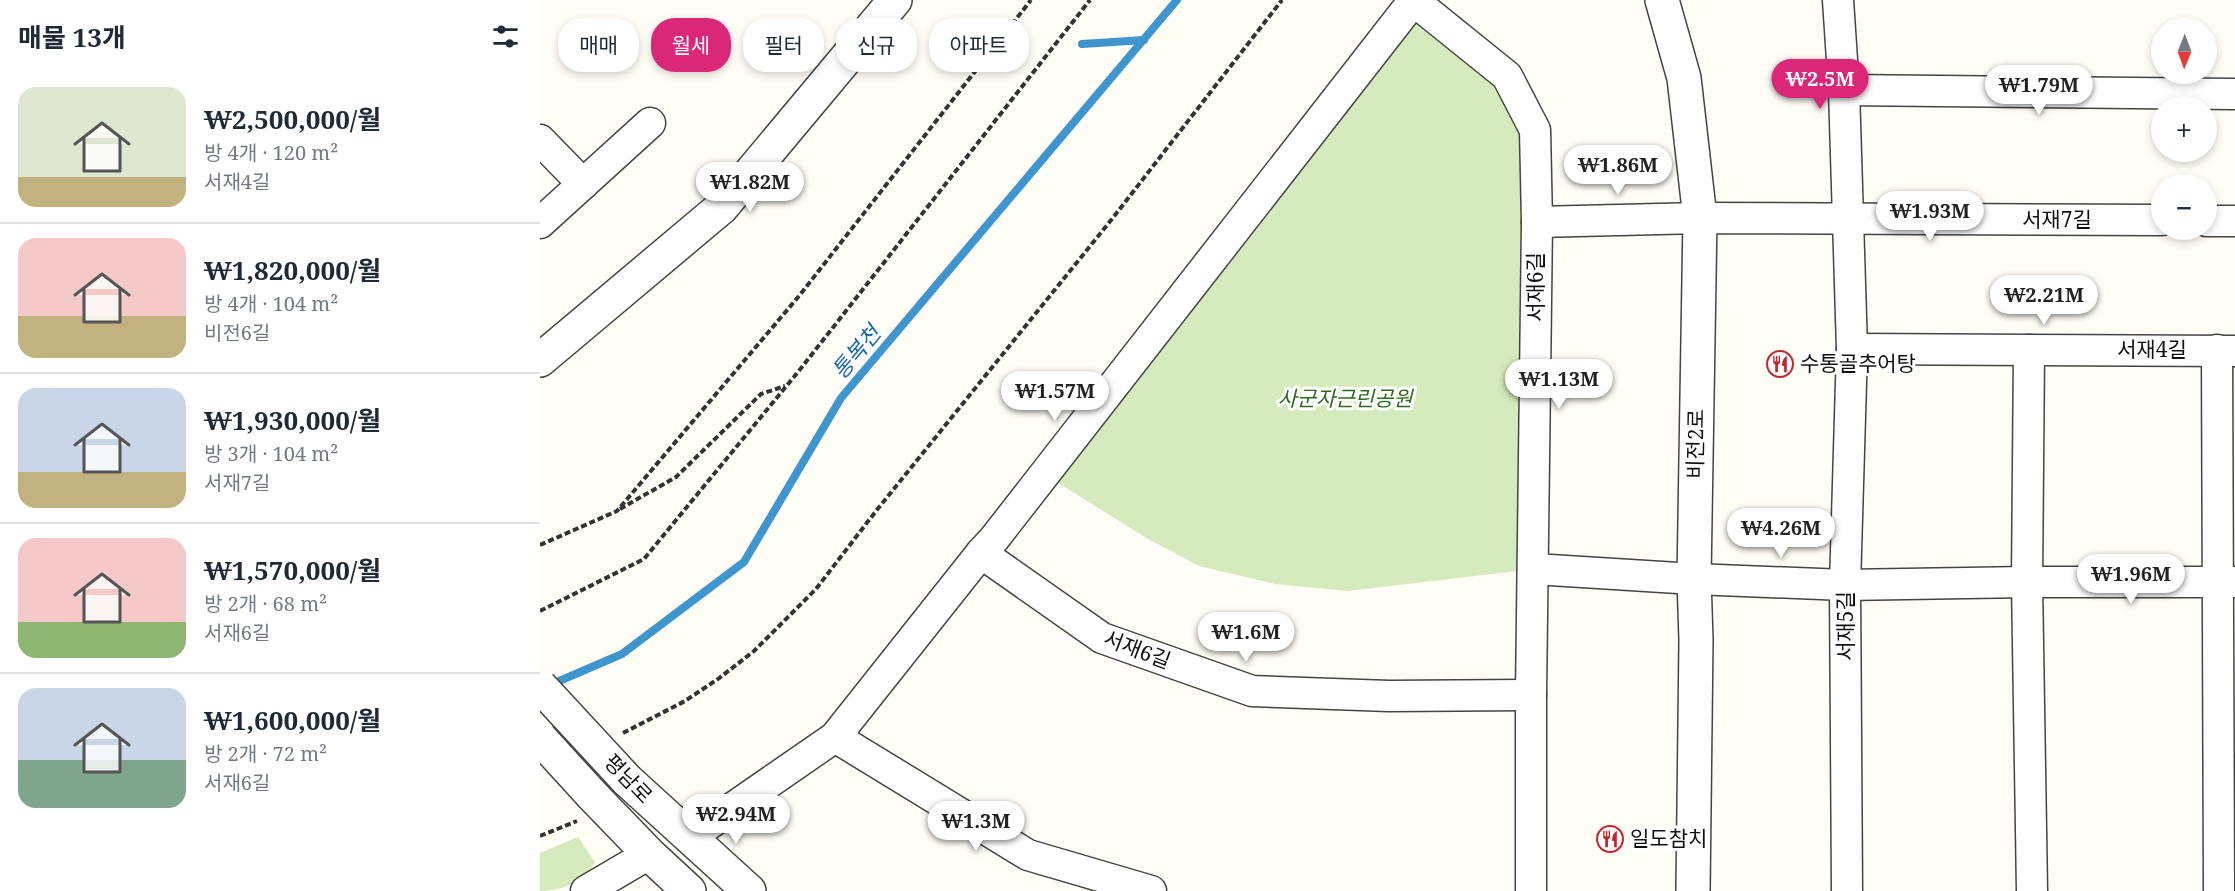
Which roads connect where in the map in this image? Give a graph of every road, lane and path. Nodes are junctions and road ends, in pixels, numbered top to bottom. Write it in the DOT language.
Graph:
graph roads {
  1 [pos="895,0"];
  2 [pos="1036,0"];
  3 [pos="1090,0"];
  4 [pos="1282,0"];
  5 [pos="1662,0"];
  6 [pos="1838,0"];
  7 [pos="1030,1"];
  8 [pos="1414,1"];
  9 [pos="1844,90"];
  10 [pos="2235,94"];
  11 [pos="650,123"];
  12 [pos="540,140"];
  13 [pos="583,184"];
  14 [pos="1700,218"];
  15 [pos="1848,218"];
  16 [pos="2151,220"];
  17 [pos="2217,221"];
  18 [pos="2235,221"];
  19 [pos="1537,222"];
  20 [pos="540,223"];
  21 [pos="1852,349"];
  22 [pos="2029,350"];
  23 [pos="2226,350"];
  24 [pos="540,360"];
  25 [pos="788,385"];
  26 [pos="617,511"];
  27 [pos="540,545"];
  28 [pos="981,553"];
  29 [pos="1534,569"];
  30 [pos="1694,579"];
  31 [pos="2227,581"];
  32 [pos="2027,582"];
  33 [pos="1845,585"];
  34 [pos="540,611"];
  35 [pos="540,686"];
  36 [pos="1531,695"];
  37 [pos="622,734"];
  38 [pos="836,737"];
  39 [pos="540,738"];
  40 [pos="689,838"];
  41 [pos="649,854"];
  42 [pos="586,891"];
  43 [pos="689,891"];
  44 [pos="749,891"];
  45 [pos="1151,891"];
  46 [pos="1531,891"];
  47 [pos="1693,891"];
  48 [pos="1848,891"];
  49 [pos="2032,891"];
  50 [pos="2220,891"];
  1 -- 24 [label="street"];
  2 -- 7 [label="path"];
  3 -- 25 [label="path"];
  4 -- 37 [label="path"];
  5 -- 14 [label="street, 비전2로"];
  6 -- 9 [label="street, 서재5길"];
  7 -- 26 [label="path"];
  8 -- 19 [label="street, 서재6길"];
  8 -- 28 [label="street"];
  9 -- 10 [label="street"];
  9 -- 15 [label="street, 서재5길"];
  11 -- 13 [label="street"];
  12 -- 13 [label="street"];
  13 -- 20 [label="street"];
  14 -- 15 [label="street, 서재7길"];
  14 -- 19 [label="street, 서재7길"];
  14 -- 30 [label="street, 비전2로"];
  15 -- 16 [label="street, 서재7길"];
  15 -- 21 [label="street, 서재5길"];
  17 -- 18 [label="street"];
  19 -- 29 [label="street, 서재6길"];
  21 -- 22 [label="street, 서재4길"];
  21 -- 33 [label="street, 서재5길"];
  22 -- 23 [label="street, 서재4길"];
  22 -- 32 [label="street"];
  23 -- 31 [label="street"];
  25 -- 26 [label="path"];
  25 -- 34 [label="path"];
  26 -- 27 [label="path"];
  28 -- 36 [label="street, 서재6길"];
  28 -- 38 [label="street"];
  29 -- 30 [label="street"];
  29 -- 36 [label="street, 서재6길"];
  30 -- 33 [label="street"];
  30 -- 47 [label="street, 비전2로"];
  31 -- 32 [label="street"];
  31 -- 50 [label="street"];
  32 -- 33 [label="street"];
  32 -- 49 [label="street"];
  33 -- 48 [label="street, 서재5길"];
  35 -- 40 [label="street, 평남로, bridge"];
  36 -- 46 [label="street, 서재6길"];
  38 -- 40 [label="street"];
  38 -- 45 [label="street"];
  39 -- 41 [label="street, 평남로, bridge"];
  40 -- 44 [label="street, 평남로"];
  41 -- 42 [label="street"];
  41 -- 43 [label="street, 평남로"];
}
